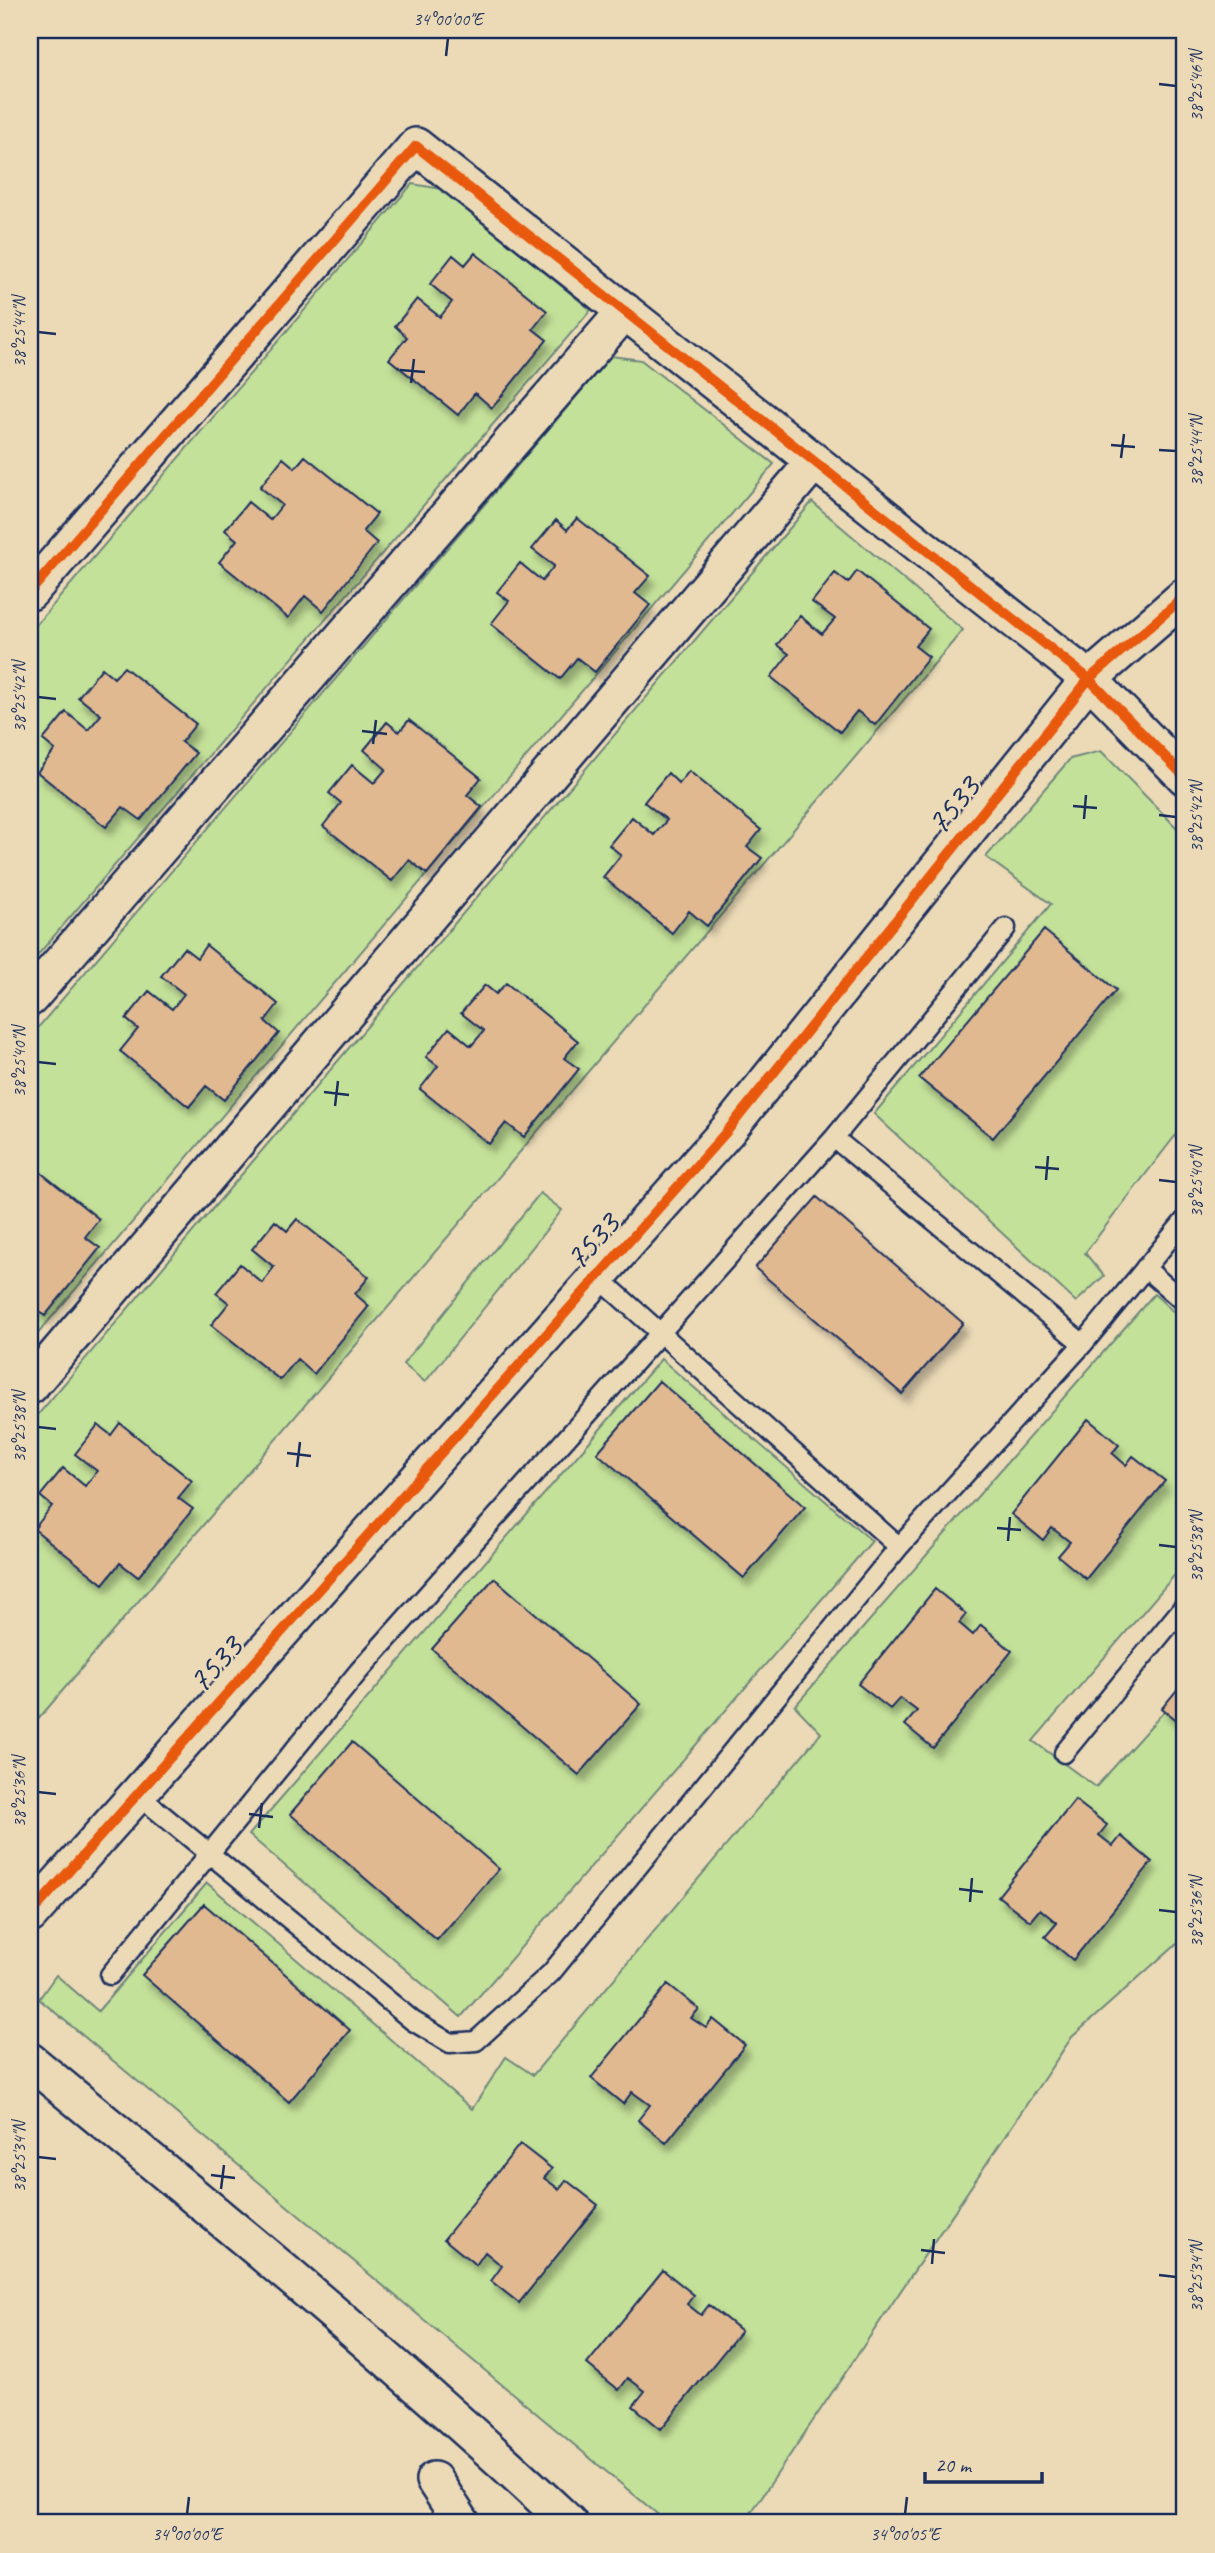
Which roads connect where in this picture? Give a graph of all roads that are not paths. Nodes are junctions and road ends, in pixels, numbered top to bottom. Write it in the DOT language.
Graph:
graph roads {
  1 [pos="625,311"];
  2 [pos="814,462"];
  3 [pos="30,592"];
  4 [pos="1185,596"];
  5 [pos="1089,679"];
  6 [pos="1185,777"];
  7 [pos="1006,928"];
  8 [pos="30,998"];
  9 [pos="834,1138"];
  10 [pos="1185,1220"];
  11 [pos="1145,1268"];
  12 [pos="598,1277"];
  13 [pos="1185,1303"];
  14 [pos="660,1333"];
  15 [pos="1083,1344"];
  16 [pos="30,1386"];
  17 [pos="899,1547"];
  18 [pos="1185,1605"];
  19 [pos="1063,1753"];
  20 [pos="137,1794"];
  21 [pos="210,1854"];
  22 [pos="30,1915"];
  23 [pos="110,1975"];
  24 [pos="30,2061"];
  25 [pos="434,2480"];
  26 [pos="462,2523"];
  27 [pos="569,2523"];
  1 -- 2 [label="street"];
  1 -- 3 [label="street"];
  1 -- 8 [label="street"];
  2 -- 5 [label="street"];
  2 -- 16 [label="street"];
  4 -- 5 [label="street, 7533"];
  5 -- 6 [label="street"];
  5 -- 12 [label="street, 7533"];
  7 -- 9 [label="lane"];
  9 -- 14 [label="lane"];
  9 -- 15 [label="lane"];
  10 -- 11 [label="lane"];
  11 -- 13 [label="lane"];
  11 -- 15 [label="lane"];
  12 -- 14 [label="lane"];
  12 -- 20 [label="street, 7533"];
  14 -- 17 [label="lane"];
  14 -- 21 [label="lane"];
  15 -- 17 [label="lane"];
  17 -- 21 [label="lane"];
  18 -- 19 [label="lane"];
  20 -- 21 [label="lane"];
  20 -- 22 [label="street, 7533"];
  21 -- 23 [label="lane"];
  24 -- 27 [label="street"];
  25 -- 26 [label="street"];
}
